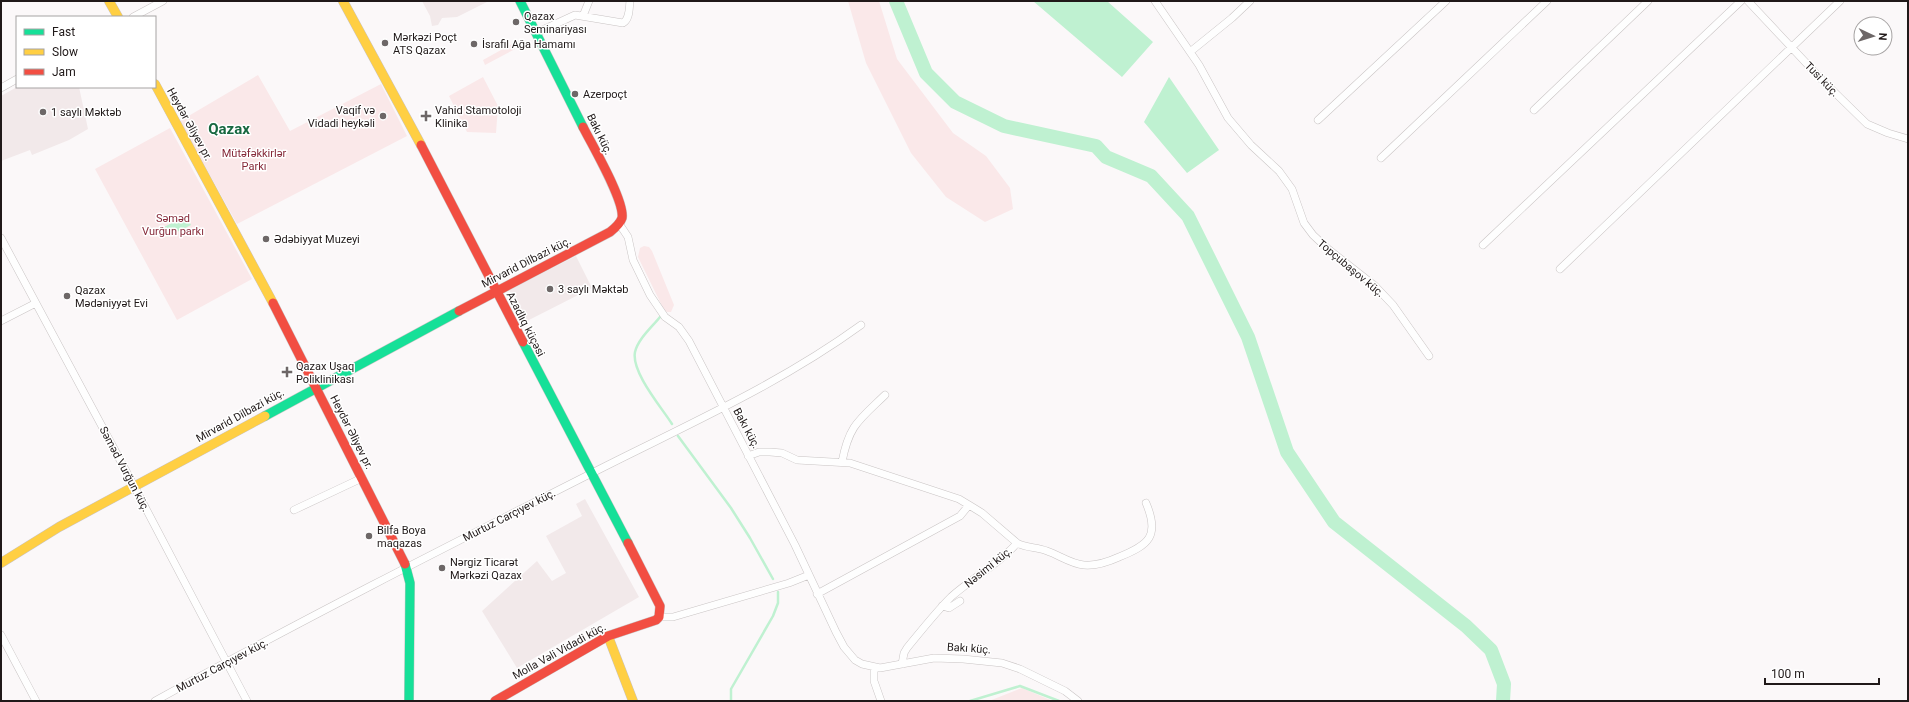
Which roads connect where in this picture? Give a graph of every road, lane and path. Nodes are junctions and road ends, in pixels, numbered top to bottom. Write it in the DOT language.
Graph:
graph roads {
  1 [pos="109,1"];
  2 [pos="163,1"];
  3 [pos="343,1"];
  4 [pos="520,1"];
  5 [pos="589,1"];
  6 [pos="630,1"];
  7 [pos="1155,1"];
  8 [pos="1250,1"];
  9 [pos="1446,1"];
  10 [pos="1547,1"];
  11 [pos="1648,1"];
  12 [pos="1741,1"];
  13 [pos="1748,1"];
  14 [pos="1840,1"];
  15 [pos="117,16"];
  16 [pos="135,16"];
  17 [pos="583,16"];
  18 [pos="536,33"];
  19 [pos="1792,48"];
  20 [pos="1190,52"];
  21 [pos="16,80"];
  22 [pos="156,86"];
  23 [pos="1,88"];
  24 [pos="1534,110"];
  25 [pos="1318,120"];
  26 [pos="1908,139"];
  27 [pos="1381,158"];
  28 [pos="620,225"];
  29 [pos="1,238"];
  30 [pos="1483,245"];
  31 [pos="1560,269"];
  32 [pos="496,291"];
  33 [pos="36,303"];
  34 [pos="1,321"];
  35 [pos="861,325"];
  36 [pos="1429,356"];
  37 [pos="316,387"];
  38 [pos="885,395"];
  39 [pos="722,408"];
  40 [pos="748,456"];
  41 [pos="842,462"];
  42 [pos="590,474"];
  43 [pos="362,478"];
  44 [pos="134,486"];
  45 [pos="1146,503"];
  46 [pos="969,505"];
  47 [pos="294,510"];
  48 [pos="1017,543"];
  49 [pos="1,563"];
  50 [pos="407,567"];
  51 [pos="809,575"];
  52 [pos="817,594"];
  53 [pos="960,601"];
  54 [pos="942,606"];
  55 [pos="659,617"];
  56 [pos="1,635"];
  57 [pos="608,636"];
  58 [pos="226,662"];
  59 [pos="902,664"];
  60 [pos="874,668"];
  61 [pos="36,701"];
  62 [pos="155,701"];
  63 [pos="247,701"];
  64 [pos="409,701"];
  65 [pos="495,701"];
  66 [pos="633,701"];
  67 [pos="881,701"];
  68 [pos="1078,701"];
  1 -- 15 [label="street"];
  2 -- 16 [label="street"];
  3 -- 32 [label="street, Azadlıq küçəsi"];
  4 -- 18 [label="street, Bakı küç."];
  5 -- 17 [label="street"];
  6 -- 17 [label="street"];
  7 -- 20 [label="street, Topçubaşov küç."];
  8 -- 20 [label="street"];
  9 -- 25 [label="street"];
  10 -- 27 [label="street"];
  11 -- 24 [label="street"];
  12 -- 30 [label="street"];
  13 -- 19 [label="street, Tusi küç."];
  14 -- 19 [label="street"];
  17 -- 18 [label="street"];
  18 -- 28 [label="street, Bakı küç."];
  19 -- 26 [label="street, Tusi küç."];
  19 -- 31 [label="street"];
  20 -- 36 [label="street, Topçubaşov küç."];
  21 -- 23 [label="street"];
  22 -- 37 [label="street, Heydər Əliyev pr."];
  28 -- 32 [label="street, Mirvarid Dilbazi küç."];
  28 -- 39 [label="street, Bakı küç."];
  29 -- 33 [label="street, Səməd Vurğun küç."];
  32 -- 37 [label="street, Mirvarid Dilbazi küç."];
  32 -- 42 [label="street, Azadlıq küçəsi"];
  33 -- 34 [label="street"];
  33 -- 44 [label="street, Səməd Vurğun küç."];
  35 -- 39 [label="street, Murtuz Carçıyev küç."];
  37 -- 43 [label="street, Heydər Əliyev pr."];
  37 -- 44 [label="street, Mirvarid Dilbazi küç."];
  38 -- 41 [label="street"];
  39 -- 40 [label="street, Bakı küç."];
  39 -- 42 [label="street, Murtuz Carçıyev küç."];
  40 -- 41 [label="street, Nəsimi küç."];
  40 -- 51 [label="street, Bakı küç."];
  41 -- 46 [label="street, Nəsimi küç."];
  42 -- 50 [label="street, Murtuz Carçıyev küç."];
  42 -- 55 [label="street, Azadlıq küçəsi"];
  43 -- 47 [label="street"];
  43 -- 50 [label="street, Heydər Əliyev pr."];
  44 -- 49 [label="street, Mirvarid Dilbazi küç."];
  44 -- 58 [label="street, Səməd Vurğun küç."];
  45 -- 48 [label="street"];
  46 -- 48 [label="street, Nəsimi küç."];
  46 -- 52 [label="street"];
  48 -- 54 [label="street, Nəsimi küç."];
  50 -- 58 [label="street, Murtuz Carçıyev küç."];
  50 -- 64 [label="street, Heydər Əliyev pr."];
  51 -- 52 [label="street, Bakı küç."];
  51 -- 55 [label="street"];
  52 -- 60 [label="street, Bakı küç."];
  53 -- 54 [label="street"];
  54 -- 59 [label="street, Nəsimi küç."];
  55 -- 57 [label="street, Molla Vəli Vidadi küç."];
  56 -- 61 [label="street"];
  57 -- 65 [label="street, Molla Vəli Vidadi küç."];
  57 -- 66 [label="street"];
  58 -- 62 [label="street, Murtuz Carçıyev küç."];
  58 -- 63 [label="street, Səməd Vurğun küç."];
  59 -- 60 [label="street, Bakı küç."];
  59 -- 68 [label="street, Bakı küç."];
  60 -- 67 [label="street"];
}
